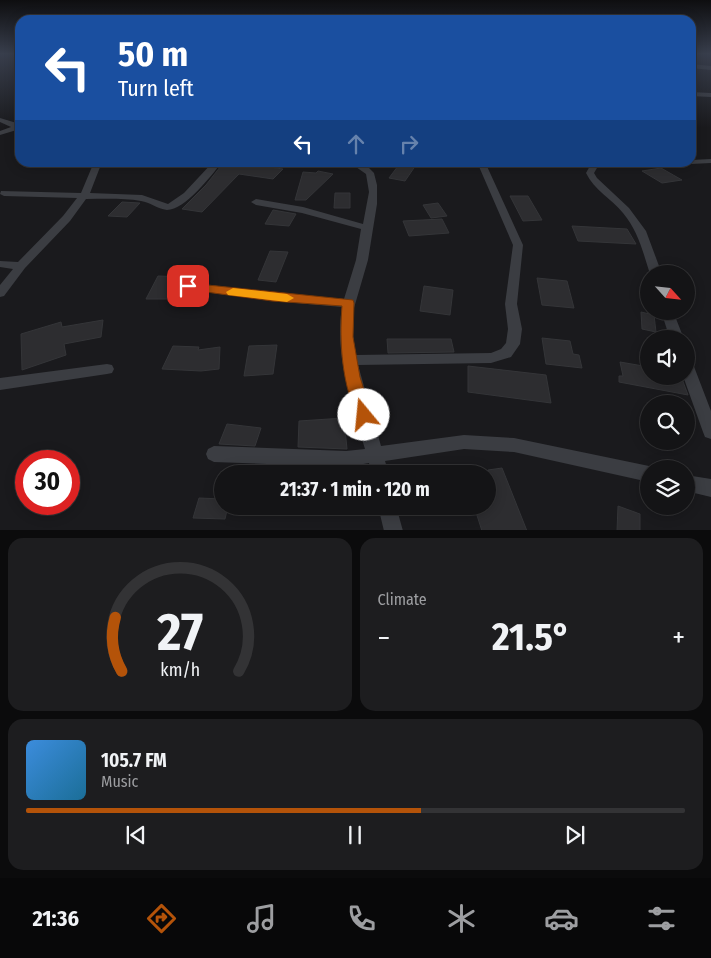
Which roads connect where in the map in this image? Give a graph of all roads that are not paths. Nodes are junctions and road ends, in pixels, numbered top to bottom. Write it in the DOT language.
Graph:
graph roads {
  1 [pos="696,94"];
  2 [pos="711,95"];
  3 [pos="0,120"];
  4 [pos="15,125"];
  5 [pos="15,127"];
  6 [pos="0,133"];
  7 [pos="711,161"];
  8 [pos="696,162"];
  9 [pos="97,167"];
  10 [pos="213,167"];
  11 [pos="362,167"];
  12 [pos="483,167"];
  13 [pos="593,167"];
  14 [pos="4,193"];
  15 [pos="84,195"];
  16 [pos="256,202"];
  17 [pos="367,228"];
  18 [pos="0,264"];
  19 [pos="653,265"];
  20 [pos="21,266"];
  21 [pos="188,286"];
  22 [pos="0,293"];
  23 [pos="348,303"];
  24 [pos="350,360"];
  25 [pos="107,370"];
  26 [pos="0,384"];
  27 [pos="694,385"];
  28 [pos="711,432"];
  29 [pos="214,454"];
  30 [pos="376,454"];
  31 [pos="378,465"];
  32 [pos="640,472"];
  33 [pos="695,485"];
  34 [pos="711,488"];
  35 [pos="390,515"];
  36 [pos="394,530"];
  1 -- 2 [label="street"];
  3 -- 4 [label="street"];
  5 -- 6 [label="street"];
  7 -- 8 [label="street"];
  9 -- 15 [label="street"];
  10 -- 15 [label="street"];
  11 -- 17 [label="street"];
  12 -- 24 [label="street"];
  13 -- 19 [label="street"];
  14 -- 15 [label="street"];
  15 -- 20 [label="street"];
  16 -- 17 [label="street"];
  17 -- 23 [label="street"];
  18 -- 20 [label="street"];
  20 -- 22 [label="street"];
  21 -- 23 [label="street"];
  23 -- 24 [label="street"];
  24 -- 30 [label="street"];
  25 -- 26 [label="street"];
  27 -- 28 [label="street"];
  29 -- 30 [label="street"];
  30 -- 31 [label="street"];
  30 -- 32 [label="street"];
  33 -- 34 [label="street"];
  35 -- 36 [label="street"];
}
